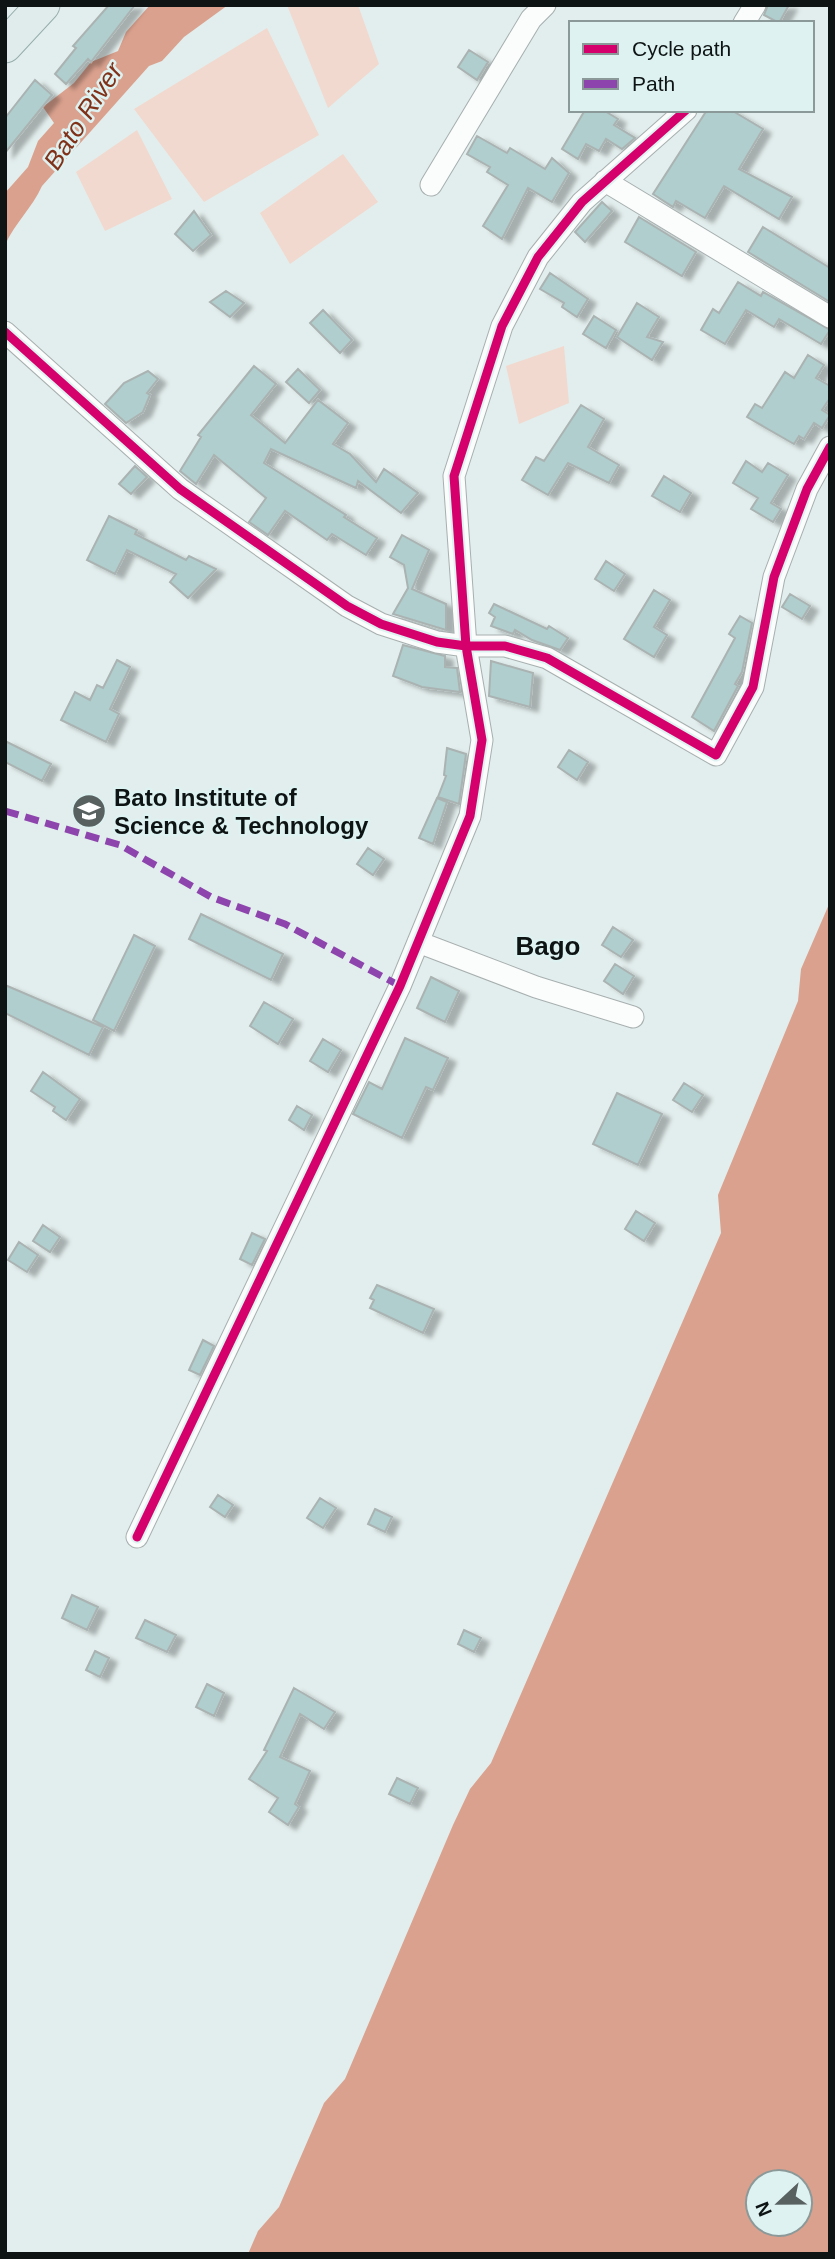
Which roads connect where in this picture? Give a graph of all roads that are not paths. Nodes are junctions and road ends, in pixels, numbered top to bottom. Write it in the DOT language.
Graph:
graph roads {
  1 [pos="43,5"];
  2 [pos="545,5"];
  3 [pos="755,5"];
  4 [pos="745,21"];
  5 [pos="5,46"];
  6 [pos="684,112"];
  7 [pos="606,181"];
  8 [pos="431,186"];
  9 [pos="830,317"];
  10 [pos="5,332"];
  11 [pos="830,447"];
  12 [pos="466,646"];
  13 [pos="418,942"];
  14 [pos="634,1017"];
  15 [pos="137,1537"];
  1 -- 5 [label="main road"];
  2 -- 8 [label="street"];
  3 -- 4 [label="street"];
  6 -- 7 [label="street"];
  7 -- 9 [label="street"];
  7 -- 12 [label="street"];
  10 -- 12 [label="street"];
  11 -- 12 [label="street"];
  12 -- 13 [label="street"];
  13 -- 14 [label="street"];
  13 -- 15 [label="street"];
}
